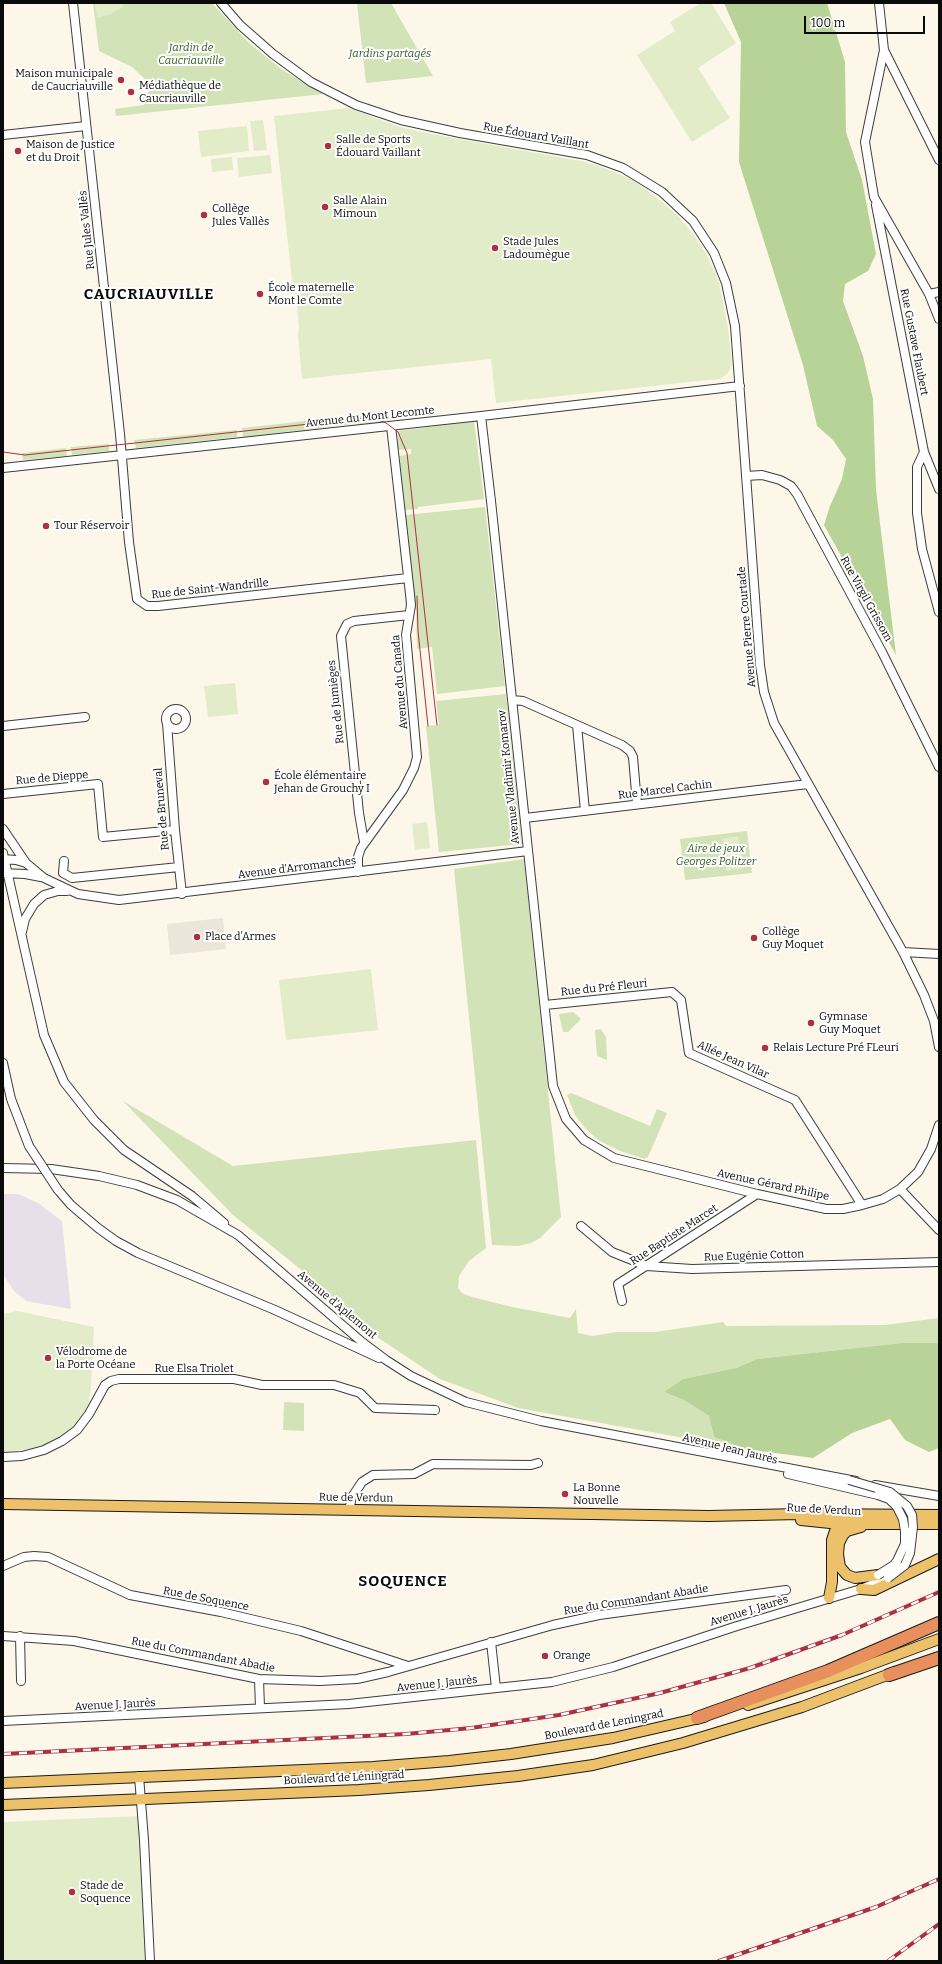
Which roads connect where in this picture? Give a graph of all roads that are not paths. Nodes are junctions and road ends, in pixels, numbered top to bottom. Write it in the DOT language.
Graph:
graph roads {
  1 [pos="73,3"];
  2 [pos="221,3"];
  3 [pos="879,3"];
  4 [pos="884,50"];
  5 [pos="86,126"];
  6 [pos="3,136"];
  7 [pos="939,160"];
  8 [pos="874,197"];
  9 [pos="939,292"];
  10 [pos="929,294"];
  11 [pos="939,319"];
  12 [pos="740,386"];
  13 [pos="481,416"];
  14 [pos="391,426"];
  15 [pos="924,452"];
  16 [pos="121,455"];
  17 [pos="3,468"];
  18 [pos="746,476"];
  19 [pos="939,489"];
  20 [pos="408,578"];
  21 [pos="939,612"];
  22 [pos="409,614"];
  23 [pos="512,700"];
  24 [pos="85,717"];
  25 [pos="167,723"];
  26 [pos="577,725"];
  27 [pos="3,726"];
  28 [pos="939,767"];
  29 [pos="808,784"];
  30 [pos="3,794"];
  31 [pos="637,804"];
  32 [pos="584,810"];
  33 [pos="524,818"];
  34 [pos="3,829"];
  35 [pos="175,830"];
  36 [pos="364,842"];
  37 [pos="528,851"];
  38 [pos="3,857"];
  39 [pos="64,861"];
  40 [pos="26,864"];
  41 [pos="179,868"];
  42 [pos="358,872"];
  43 [pos="5,873"];
  44 [pos="44,878"];
  45 [pos="70,892"];
  46 [pos="182,894"];
  47 [pos="22,937"];
  48 [pos="903,952"];
  49 [pos="939,954"];
  50 [pos="666,992"];
  51 [pos="544,1005"];
  52 [pos="939,1047"];
  53 [pos="3,1064"];
  54 [pos="939,1125"];
  55 [pos="575,1130"];
  56 [pos="3,1168"];
  57 [pos="900,1189"];
  58 [pos="757,1194"];
  59 [pos="862,1205"];
  60 [pos="581,1226"];
  61 [pos="939,1230"];
  62 [pos="238,1235"];
  63 [pos="939,1262"];
  64 [pos="647,1266"];
  65 [pos="622,1301"];
  66 [pos="386,1360"];
  67 [pos="435,1410"];
  68 [pos="667,1445"];
  69 [pos="3,1457"];
  70 [pos="538,1463"];
  71 [pos="849,1480"];
  72 [pos="939,1496"];
  73 [pos="3,1504"];
  74 [pos="349,1510"];
  75 [pos="859,1514"];
  76 [pos="939,1515"];
  77 [pos="709,1516"];
  78 [pos="800,1520"];
  79 [pos="840,1524"];
  80 [pos="939,1524"];
  81 [pos="875,1525"];
  82 [pos="832,1540"];
  83 [pos="939,1559"];
  84 [pos="3,1566"];
  85 [pos="883,1576"];
  86 [pos="786,1590"];
  87 [pos="861,1590"];
  88 [pos="828,1598"];
  89 [pos="939,1624"];
  90 [pos="3,1636"];
  91 [pos="20,1636"];
  92 [pos="939,1640"];
  93 [pos="491,1642"];
  94 [pos="939,1652"];
  95 [pos="939,1658"];
  96 [pos="409,1666"];
  97 [pos="889,1675"];
  98 [pos="259,1680"];
  99 [pos="21,1681"];
  100 [pos="496,1688"];
  101 [pos="260,1708"];
  102 [pos="697,1718"];
  103 [pos="3,1721"];
  104 [pos="139,1776"];
  105 [pos="3,1783"];
  106 [pos="142,1799"];
  107 [pos="3,1805"];
  108 [pos="150,1961"];
  1 -- 5 [label="street, Rue Jules Vallès"];
  2 -- 12 [label="street, Rue Édouard Vaillant"];
  3 -- 4 [label="street"];
  4 -- 7 [label="street"];
  4 -- 8 [label="street, Rue Gustave Flaubert"];
  5 -- 6 [label="street"];
  5 -- 16 [label="street, Rue Jules Vallès"];
  8 -- 10 [label="street"];
  8 -- 15 [label="street, Rue Gustave Flaubert"];
  9 -- 10 [label="street"];
  10 -- 11 [label="street"];
  12 -- 13 [label="street, Avenue du Mont Lecomte"];
  12 -- 18 [label="street, Avenue Pierre Courtade"];
  13 -- 14 [label="street, Avenue du Mont Lecomte"];
  13 -- 23 [label="street, Avenue Vladimir Komarov"];
  14 -- 16 [label="street, Avenue du Mont Lecomte"];
  14 -- 20 [label="street, Avenue du Canada"];
  15 -- 19 [label="street, Rue Gustave Flaubert"];
  15 -- 21 [label="street"];
  16 -- 17 [label="street, Avenue du Mont Lecomte"];
  16 -- 20 [label="street, Rue de Saint-Wandrille"];
  18 -- 28 [label="street, Rue Virgil Grissom"];
  18 -- 29 [label="street, Avenue Pierre Courtade"];
  20 -- 22 [label="street, Avenue du Canada"];
  22 -- 36 [label="street, Avenue du Canada"];
  22 -- 36 [label="street, Rue de Jumièges"];
  23 -- 26 [label="street"];
  23 -- 33 [label="street, Avenue Vladimir Komarov"];
  24 -- 27 [label="street"];
  25 -- 35 [label="street, Rue de Bruneval"];
  26 -- 31 [label="street"];
  26 -- 32 [label="street"];
  29 -- 31 [label="street, Rue Marcel Cachin"];
  29 -- 48 [label="street, Avenue Pierre Courtade"];
  30 -- 35 [label="street, Rue de Dieppe"];
  31 -- 32 [label="street, Rue Marcel Cachin"];
  32 -- 33 [label="street, Rue Marcel Cachin"];
  33 -- 37 [label="street, Avenue Vladimir Komarov"];
  34 -- 40 [label="street"];
  35 -- 41 [label="street, Rue de Bruneval"];
  36 -- 42 [label="street, Avenue du Canada"];
  37 -- 42 [label="street, Avenue d'Arromanches"];
  37 -- 51 [label="street, Avenue Vladimir Komarov"];
  38 -- 40 [label="street, Avenue d'Arromanches"];
  38 -- 43 [label="street"];
  39 -- 41 [label="street"];
  40 -- 44 [label="street, Avenue d'Arromanches"];
  41 -- 46 [label="street, Rue de Bruneval"];
  42 -- 46 [label="street, Avenue d'Arromanches"];
  43 -- 44 [label="street, Avenue d'Arromanches"];
  43 -- 47 [label="street"];
  44 -- 45 [label="street, Avenue d'Arromanches"];
  45 -- 46 [label="street, Avenue d'Arromanches"];
  45 -- 47 [label="street, Avenue d'Arromanches"];
  47 -- 62 [label="street"];
  48 -- 49 [label="street"];
  48 -- 52 [label="street"];
  50 -- 51 [label="street, Rue du Pré Fleuri"];
  50 -- 59 [label="street, Allée Jean Vilar"];
  51 -- 55 [label="street, Avenue Vladimir Komarov"];
  53 -- 66 [label="street, bridge"];
  54 -- 57 [label="street, Avenue Gérard Philipe"];
  55 -- 58 [label="street, Avenue Gérard Philipe"];
  56 -- 62 [label="street, Avenue d'Aplemont"];
  57 -- 59 [label="street, Avenue Gérard Philipe"];
  57 -- 61 [label="street"];
  58 -- 59 [label="street, Avenue Gérard Philipe"];
  58 -- 64 [label="street, Rue Baptiste Marcet"];
  60 -- 64 [label="street, Rue Eugénie Cotton"];
  62 -- 66 [label="street, Avenue d'Aplemont"];
  63 -- 64 [label="street, Rue Eugénie Cotton"];
  64 -- 65 [label="street, Rue Baptiste Marcet"];
  66 -- 68 [label="street, Avenue d'Aplemont"];
  67 -- 69 [label="street, Rue Elsa Triolet"];
  68 -- 71 [label="street, Avenue Jean Jaurès"];
  68 -- 85 [label="street, Avenue Jean Jaurès, bridge"];
  70 -- 74 [label="street"];
  71 -- 72 [label="street"];
  71 -- 85 [label="street, bridge"];
  73 -- 74 [label="main road, Rue de Verdun"];
  74 -- 77 [label="main road, Rue de Verdun"];
  75 -- 76 [label="main road, Rue de Verdun"];
  75 -- 77 [label="main road, Rue de Verdun"];
  75 -- 79 [label="main road"];
  77 -- 78 [label="main road, Rue de Verdun"];
  78 -- 79 [label="main road, Rue de Verdun"];
  78 -- 82 [label="main road"];
  79 -- 81 [label="main road, Rue de Verdun"];
  79 -- 82 [label="main road"];
  80 -- 81 [label="main road, Rue de Verdun"];
  81 -- 85 [label="main road"];
  82 -- 88 [label="main road"];
  83 -- 87 [label="main road"];
  84 -- 96 [label="street, Rue de Soquence"];
  85 -- 87 [label="street"];
  86 -- 93 [label="street, Rue du Commandant Abadie"];
  87 -- 88 [label="street, Avenue J. Jaurès"];
  88 -- 100 [label="street, Avenue J. Jaurès"];
  89 -- 102 [label="highway"];
  90 -- 91 [label="street, Rue du Commandant Abadie"];
  91 -- 98 [label="street, Rue du Commandant Abadie"];
  91 -- 99 [label="street"];
  92 -- 102 [label="main road, Boulevard de Leningrad"];
  93 -- 96 [label="street, Rue du Commandant Abadie"];
  93 -- 100 [label="street"];
  94 -- 97 [label="main road"];
  95 -- 97 [label="highway"];
  96 -- 98 [label="street, Rue du Commandant Abadie"];
  97 -- 106 [label="main road, Boulevard de Léningrad"];
  98 -- 101 [label="street"];
  100 -- 101 [label="street, Avenue J. Jaurès"];
  101 -- 103 [label="street, Avenue J. Jaurès"];
  102 -- 104 [label="main road, Boulevard de Leningrad"];
  104 -- 105 [label="main road"];
  104 -- 106 [label="street"];
  106 -- 107 [label="main road, Boulevard de Léningrad"];
  106 -- 108 [label="street"];
}
